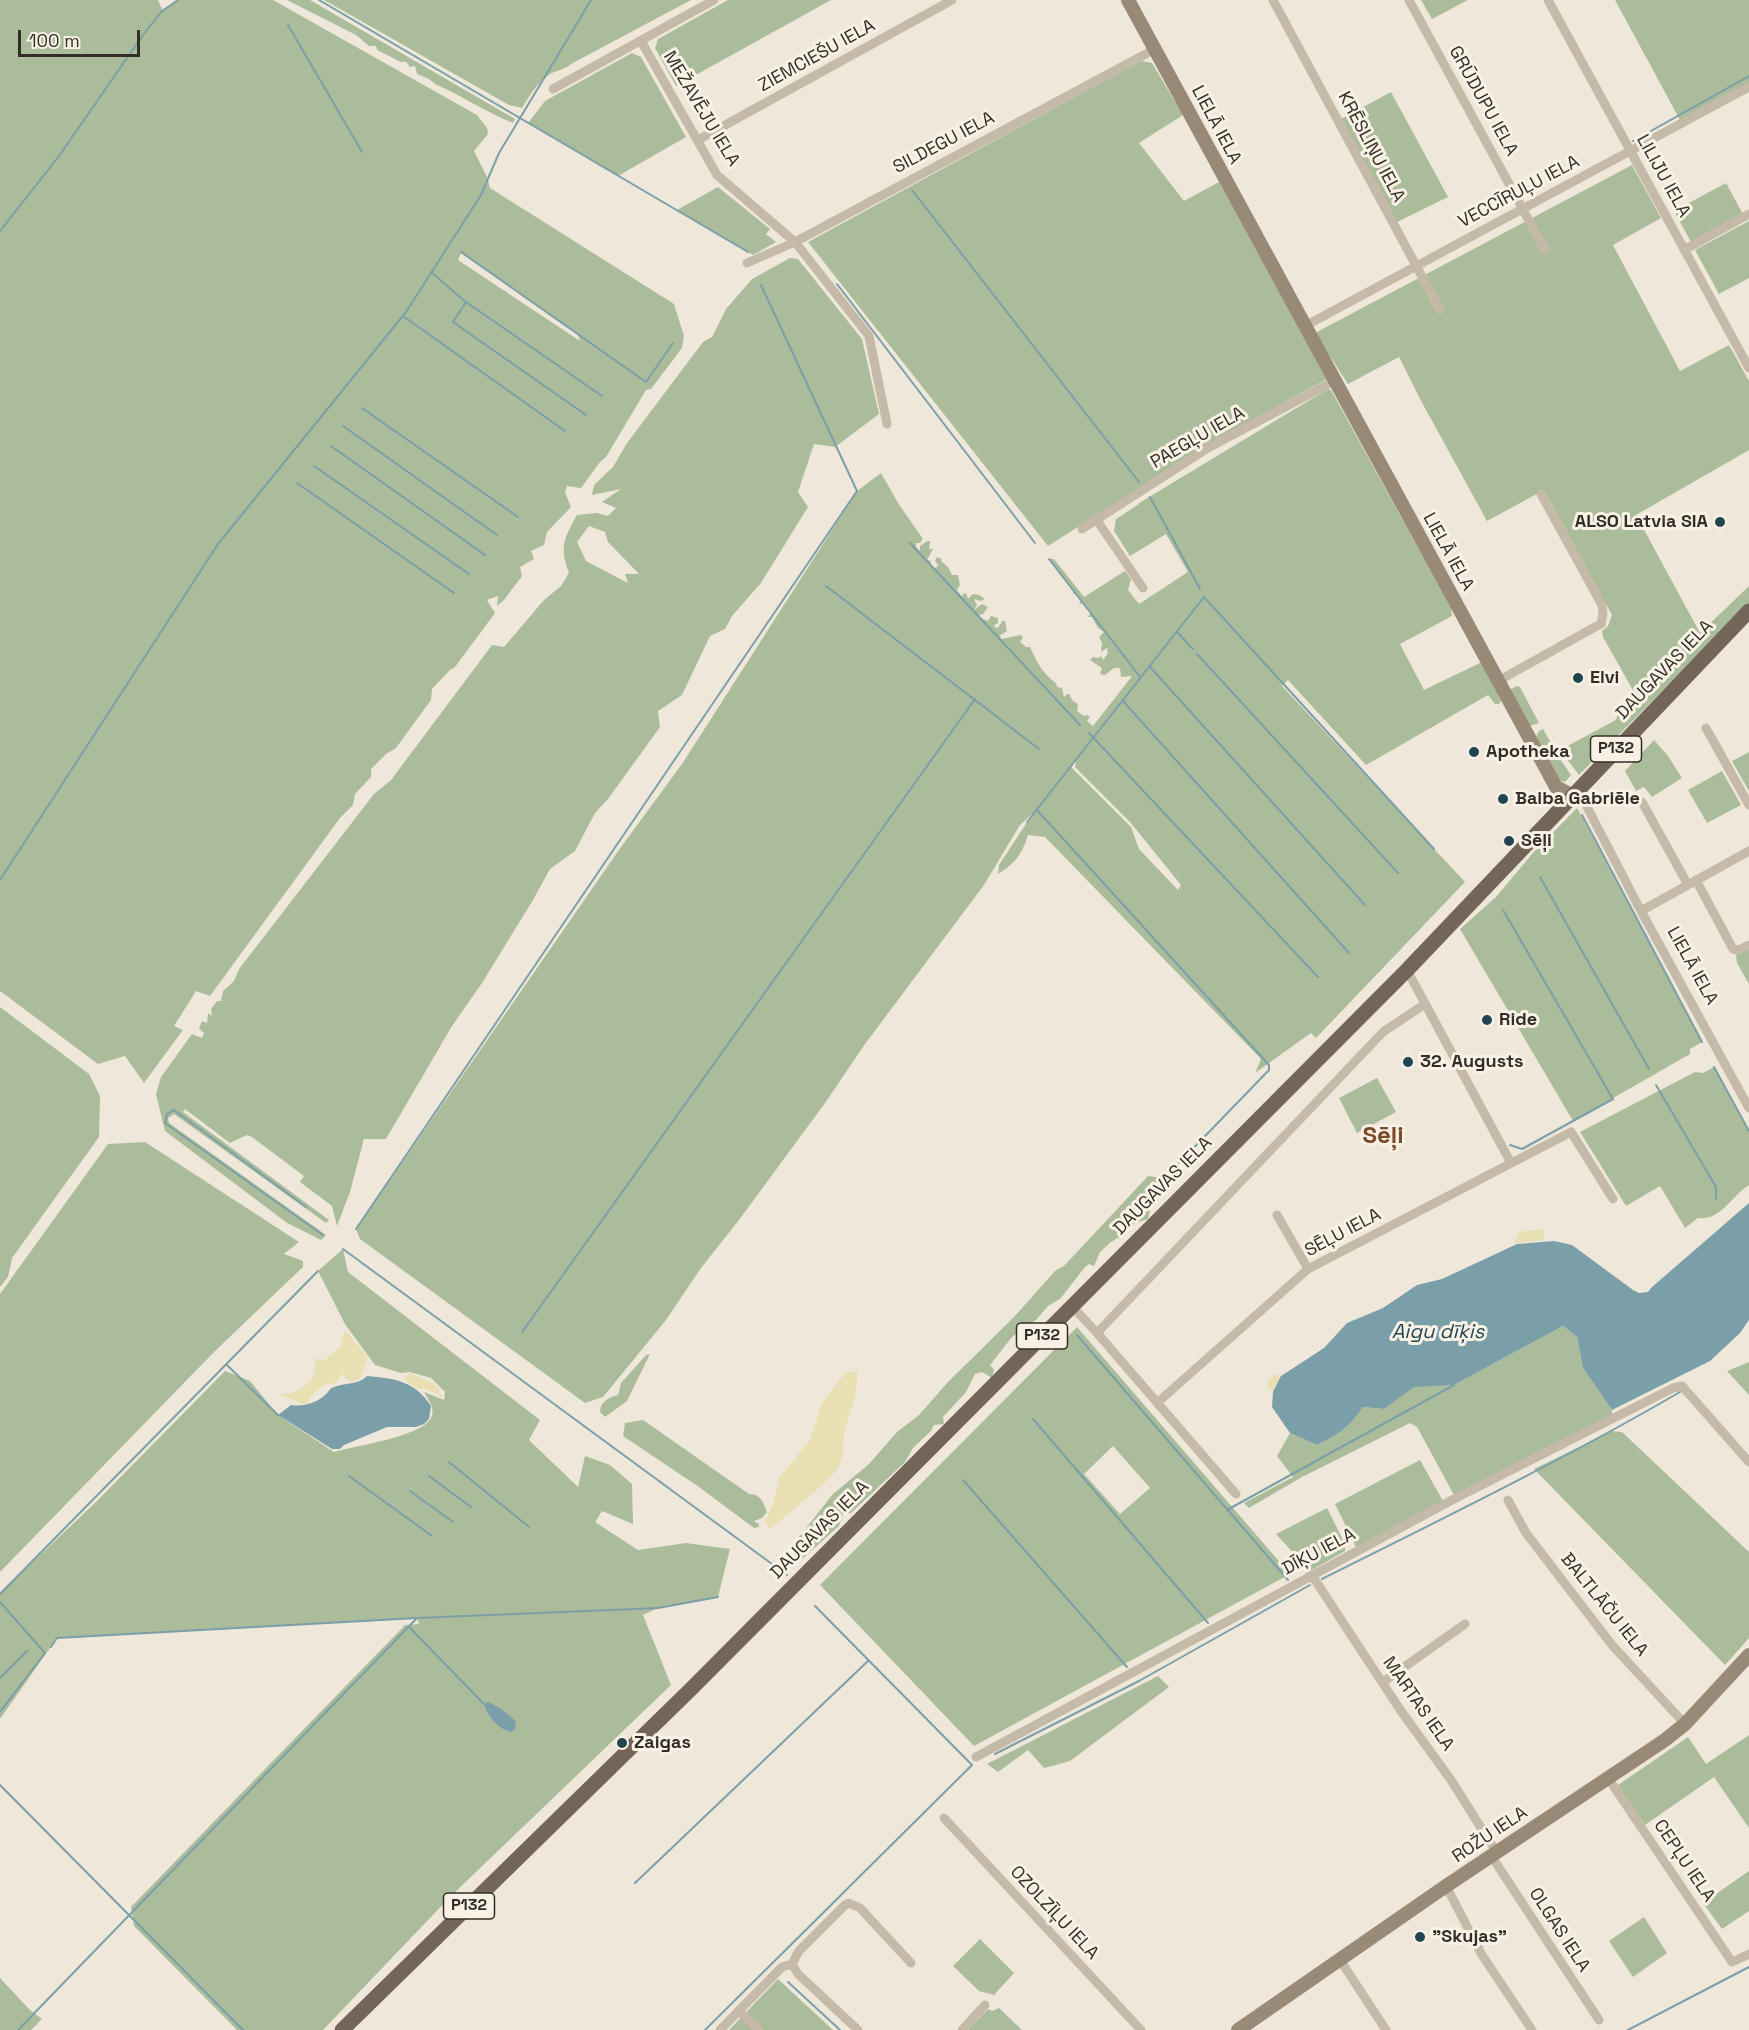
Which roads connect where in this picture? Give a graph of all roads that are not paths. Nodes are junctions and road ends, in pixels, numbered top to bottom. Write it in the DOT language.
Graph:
graph roads {
  1 [pos="713,0"];
  2 [pos="952,0"];
  3 [pos="1128,0"];
  4 [pos="1273,0"];
  5 [pos="1409,0"];
  6 [pos="1548,0"];
  7 [pos="641,41"];
  8 [pos="1155,49"];
  9 [pos="1749,87"];
  10 [pos="553,89"];
  11 [pos="698,140"];
  12 [pos="1630,152"];
  13 [pos="1523,209"];
  14 [pos="1749,214"];
  15 [pos="795,242"];
  16 [pos="1545,250"];
  17 [pos="1684,250"];
  18 [pos="747,263"];
  19 [pos="1416,266"];
  20 [pos="1440,310"];
  21 [pos="1305,326"];
  22 [pos="1749,368"];
  23 [pos="1334,381"];
  24 [pos="887,424"];
  25 [pos="1541,494"];
  26 [pos="1096,519"];
  27 [pos="1082,529"];
  28 [pos="1143,588"];
  29 [pos="1749,611"];
  30 [pos="1498,681"];
  31 [pos="1706,728"];
  32 [pos="1571,795"];
  33 [pos="1642,802"];
  34 [pos="1749,806"];
  35 [pos="1749,851"];
  36 [pos="1692,883"];
  37 [pos="1641,910"];
  38 [pos="1749,945"];
  39 [pos="1407,970"];
  40 [pos="1425,1004"];
  41 [pos="1749,1108"];
  42 [pos="1511,1163"];
  43 [pos="1613,1198"];
  44 [pos="1277,1215"];
  45 [pos="1308,1269"];
  46 [pos="1072,1306"];
  47 [pos="1097,1332"];
  48 [pos="1157,1403"];
  49 [pos="1749,1462"];
  50 [pos="1236,1494"];
  51 [pos="1508,1500"];
  52 [pos="1309,1576"];
  53 [pos="1465,1624"];
  54 [pos="1749,1654"];
  55 [pos="1383,1682"];
  56 [pos="1685,1724"];
  57 [pos="976,1757"];
  58 [pos="1608,1778"];
  59 [pos="944,1818"];
  60 [pos="1494,1855"];
  61 [pos="1446,1886"];
  62 [pos="1749,1954"];
  63 [pos="1340,1960"];
  64 [pos="911,1963"];
  65 [pos="792,1964"];
  66 [pos="986,2006"];
  67 [pos="739,2011"];
  68 [pos="1599,2020"];
  69 [pos="1242,2029"];
  70 [pos="342,2030"];
  71 [pos="720,2030"];
  72 [pos="759,2030"];
  73 [pos="858,2030"];
  74 [pos="962,2030"];
  75 [pos="1141,2030"];
  76 [pos="1386,2030"];
  77 [pos="1532,2030"];
  1 -- 7 [label="street"];
  2 -- 11 [label="street, ZIEMCIEŠU IELA"];
  3 -- 8 [label="street, LIELĀ IELA"];
  4 -- 19 [label="street, KRĒSLIŅU IELA"];
  5 -- 13 [label="street, GRŪDUPU IELA"];
  6 -- 12 [label="street, LILIJU IELA"];
  7 -- 10 [label="street"];
  7 -- 11 [label="street, MEŽAVĒJU IELA"];
  8 -- 15 [label="street, SILDEGU IELA"];
  8 -- 21 [label="street, LIELĀ IELA"];
  9 -- 12 [label="street, VECCĪRUĻU IELA"];
  11 -- 15 [label="street, MEŽAVĒJU IELA"];
  12 -- 13 [label="street, VECCĪRUĻU IELA"];
  12 -- 17 [label="street, LILIJU IELA"];
  13 -- 16 [label="street, GRŪDUPU IELA"];
  13 -- 19 [label="street, VECCĪRUĻU IELA"];
  14 -- 17 [label="street"];
  15 -- 18 [label="street, SILDEGU IELA"];
  15 -- 24 [label="street, MEŽAVĒJU IELA"];
  17 -- 22 [label="street, LILIJU IELA"];
  19 -- 20 [label="street, KRĒSLIŅU IELA"];
  19 -- 21 [label="street, VECCĪRUĻU IELA"];
  21 -- 23 [label="street, LIELĀ IELA"];
  23 -- 26 [label="street, PAEGĻU IELA"];
  23 -- 30 [label="street, LIELĀ IELA"];
  25 -- 30 [label="street"];
  26 -- 27 [label="street, PAEGĻU IELA"];
  26 -- 28 [label="street"];
  29 -- 32 [label="main road, DAUGAVAS IELA / P132"];
  30 -- 32 [label="street, LIELĀ IELA"];
  31 -- 34 [label="street"];
  32 -- 37 [label="street, LIELĀ IELA"];
  32 -- 39 [label="main road, DAUGAVAS IELA / P132"];
  33 -- 36 [label="street"];
  35 -- 36 [label="street"];
  36 -- 37 [label="street"];
  36 -- 38 [label="street"];
  37 -- 41 [label="street, LIELĀ IELA"];
  39 -- 40 [label="street"];
  39 -- 46 [label="main road, DAUGAVAS IELA / P132"];
  40 -- 42 [label="street"];
  40 -- 47 [label="street"];
  42 -- 43 [label="street, SĒĻU IELA"];
  42 -- 45 [label="street, SĒĻU IELA"];
  44 -- 45 [label="street"];
  45 -- 48 [label="street, SĒĻU IELA"];
  46 -- 47 [label="street"];
  46 -- 70 [label="main road, DAUGAVAS IELA / P132"];
  47 -- 48 [label="street"];
  48 -- 50 [label="street"];
  49 -- 52 [label="street, DĪĶU IELA"];
  51 -- 56 [label="street, BALTLĀČU IELA"];
  52 -- 55 [label="street, MARTAS IELA"];
  52 -- 57 [label="street, DĪĶU IELA"];
  53 -- 55 [label="street"];
  54 -- 56 [label="street, ROŽU IELA"];
  55 -- 60 [label="street, MARTAS IELA"];
  56 -- 58 [label="street, ROŽU IELA"];
  58 -- 60 [label="street, ROŽU IELA"];
  58 -- 62 [label="street, CEPĻU IELA"];
  59 -- 75 [label="street, OZOLZĪĻU IELA"];
  60 -- 61 [label="street, ROŽU IELA"];
  60 -- 68 [label="street, OLGAS IELA"];
  61 -- 63 [label="street, ROŽU IELA"];
  61 -- 77 [label="street"];
  63 -- 69 [label="street, ROŽU IELA"];
  63 -- 76 [label="street"];
  64 -- 65 [label="street"];
  65 -- 67 [label="street"];
  65 -- 73 [label="street"];
  66 -- 74 [label="street"];
  67 -- 71 [label="street"];
  67 -- 72 [label="street"];
}
